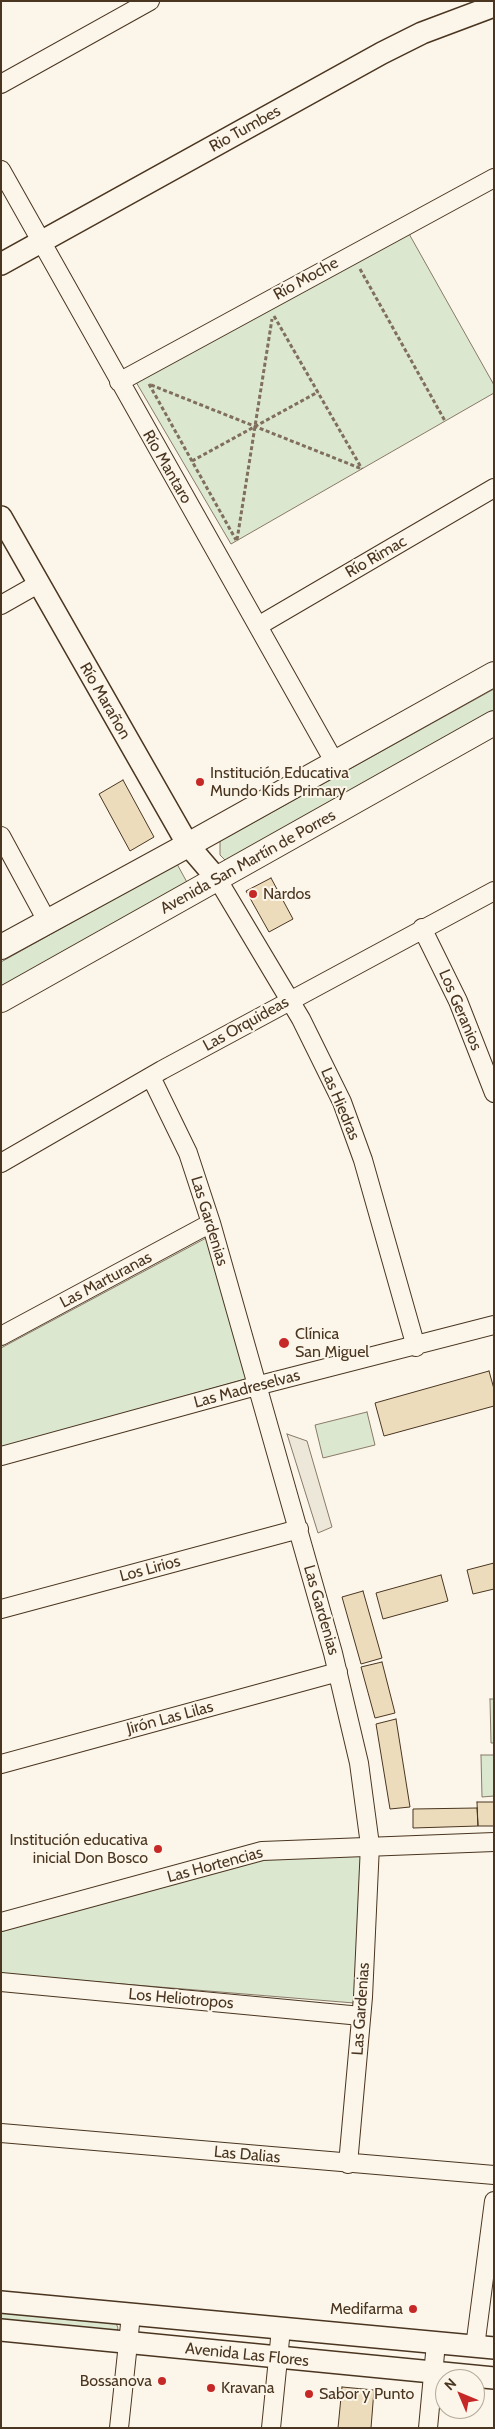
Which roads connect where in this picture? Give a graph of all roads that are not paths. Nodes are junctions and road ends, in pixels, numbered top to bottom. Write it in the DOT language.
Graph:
graph roads {
  1 [pos="150,1"];
  2 [pos="494,6"];
  3 [pos="1,84"];
  4 [pos="1,170"];
  5 [pos="494,178"];
  6 [pos="42,241"];
  7 [pos="1,264"];
  8 [pos="119,382"];
  9 [pos="494,488"];
  10 [pos="1,517"];
  11 [pos="38,584"];
  12 [pos="1,605"];
  13 [pos="258,626"];
  14 [pos="494,674"];
  15 [pos="494,723"];
  16 [pos="335,763"];
  17 [pos="1,836"];
  18 [pos="188,845"];
  19 [pos="218,880"];
  20 [pos="494,891"];
  21 [pos="47,921"];
  22 [pos="422,928"];
  23 [pos="1,947"];
  24 [pos="1,1000"];
  25 [pos="290,1000"];
  26 [pos="151,1077"];
  27 [pos="494,1093"];
  28 [pos="1,1162"];
  29 [pos="211,1223"];
  30 [pos="494,1326"];
  31 [pos="1,1336"];
  32 [pos="416,1347"];
  33 [pos="256,1386"];
  34 [pos="1,1456"];
  35 [pos="299,1529"];
  36 [pos="1,1609"];
  37 [pos="338,1672"];
  38 [pos="1,1764"];
  39 [pos="494,1842"];
  40 [pos="370,1845"];
  41 [pos="1,1922"];
  42 [pos="1,1982"];
  43 [pos="361,2016"];
  44 [pos="1,2133"];
  45 [pos="348,2164"];
  46 [pos="494,2175"];
  47 [pos="494,2201"];
  48 [pos="1,2302"];
  49 [pos="131,2315"];
  50 [pos="281,2328"];
  51 [pos="1,2330"];
  52 [pos="129,2342"];
  53 [pos="436,2343"];
  54 [pos="484,2348"];
  55 [pos="277,2358"];
  56 [pos="432,2373"];
  57 [pos="494,2378"];
  58 [pos="119,2428"];
  59 [pos="271,2428"];
  60 [pos="428,2428"];
  1 -- 3 [label="street"];
  2 -- 6 [label="street, Rio Tumbes"];
  4 -- 6 [label="street, Río Mantaro"];
  5 -- 8 [label="street, Río Moche"];
  6 -- 7 [label="street, Rio Tumbes"];
  6 -- 8 [label="street, Río Mantaro"];
  8 -- 13 [label="street, Río Mantaro"];
  9 -- 13 [label="street, Río Rimac"];
  10 -- 11 [label="street, Río Marañon"];
  11 -- 12 [label="street"];
  11 -- 18 [label="street, Río Marañon"];
  13 -- 16 [label="street, Río Mantaro"];
  14 -- 16 [label="main road"];
  15 -- 19 [label="main road, Avenida San Martín de Porres"];
  16 -- 18 [label="main road"];
  17 -- 21 [label="street"];
  18 -- 19 [label="street, Río Marañon"];
  18 -- 21 [label="main road"];
  19 -- 24 [label="main road, Avenida San Martín de Porres"];
  19 -- 25 [label="street, Las Hiedras"];
  20 -- 22 [label="street, Las Orquideas"];
  21 -- 23 [label="main road"];
  22 -- 25 [label="street, Las Orquideas"];
  22 -- 27 [label="street, Los Geranios"];
  25 -- 26 [label="street, Las Orquideas"];
  25 -- 32 [label="street, Las Hiedras"];
  26 -- 28 [label="street, Las Orquideas"];
  26 -- 29 [label="street, Las Gardenias"];
  29 -- 31 [label="street, Las Marturanas"];
  29 -- 33 [label="street, Las Gardenias"];
  30 -- 32 [label="street, Las Madreselvas"];
  32 -- 33 [label="street, Las Madreselvas"];
  33 -- 34 [label="street, Las Madreselvas"];
  33 -- 35 [label="street, Las Gardenias"];
  35 -- 36 [label="street, Los Lirios"];
  35 -- 37 [label="street, Las Gardenias"];
  37 -- 38 [label="street, Jirón Las Lilas"];
  37 -- 40 [label="street, Las Gardenias"];
  39 -- 40 [label="street, Las Hortencias"];
  40 -- 41 [label="street, Las Hortencias"];
  40 -- 43 [label="street, Las Gardenias"];
  42 -- 43 [label="street, Los Heliotropos"];
  43 -- 45 [label="street, Las Gardenias"];
  44 -- 45 [label="street, Las Dalias"];
  45 -- 46 [label="street, Las Dalias"];
  47 -- 54 [label="street"];
  48 -- 49 [label="street, Avenida Las Flores"];
  49 -- 50 [label="street, Avenida Las Flores"];
  49 -- 52 [label="street"];
  50 -- 53 [label="street, Avenida Las Flores"];
  50 -- 55 [label="street"];
  51 -- 52 [label="street, Avenida Las Flores"];
  52 -- 55 [label="street, Avenida Las Flores"];
  52 -- 58 [label="street"];
  53 -- 54 [label="street, Avenida Las Flores"];
  53 -- 56 [label="street"];
  55 -- 56 [label="street, Avenida Las Flores"];
  55 -- 59 [label="street"];
  56 -- 57 [label="street, Avenida Las Flores"];
  56 -- 60 [label="street"];
}
